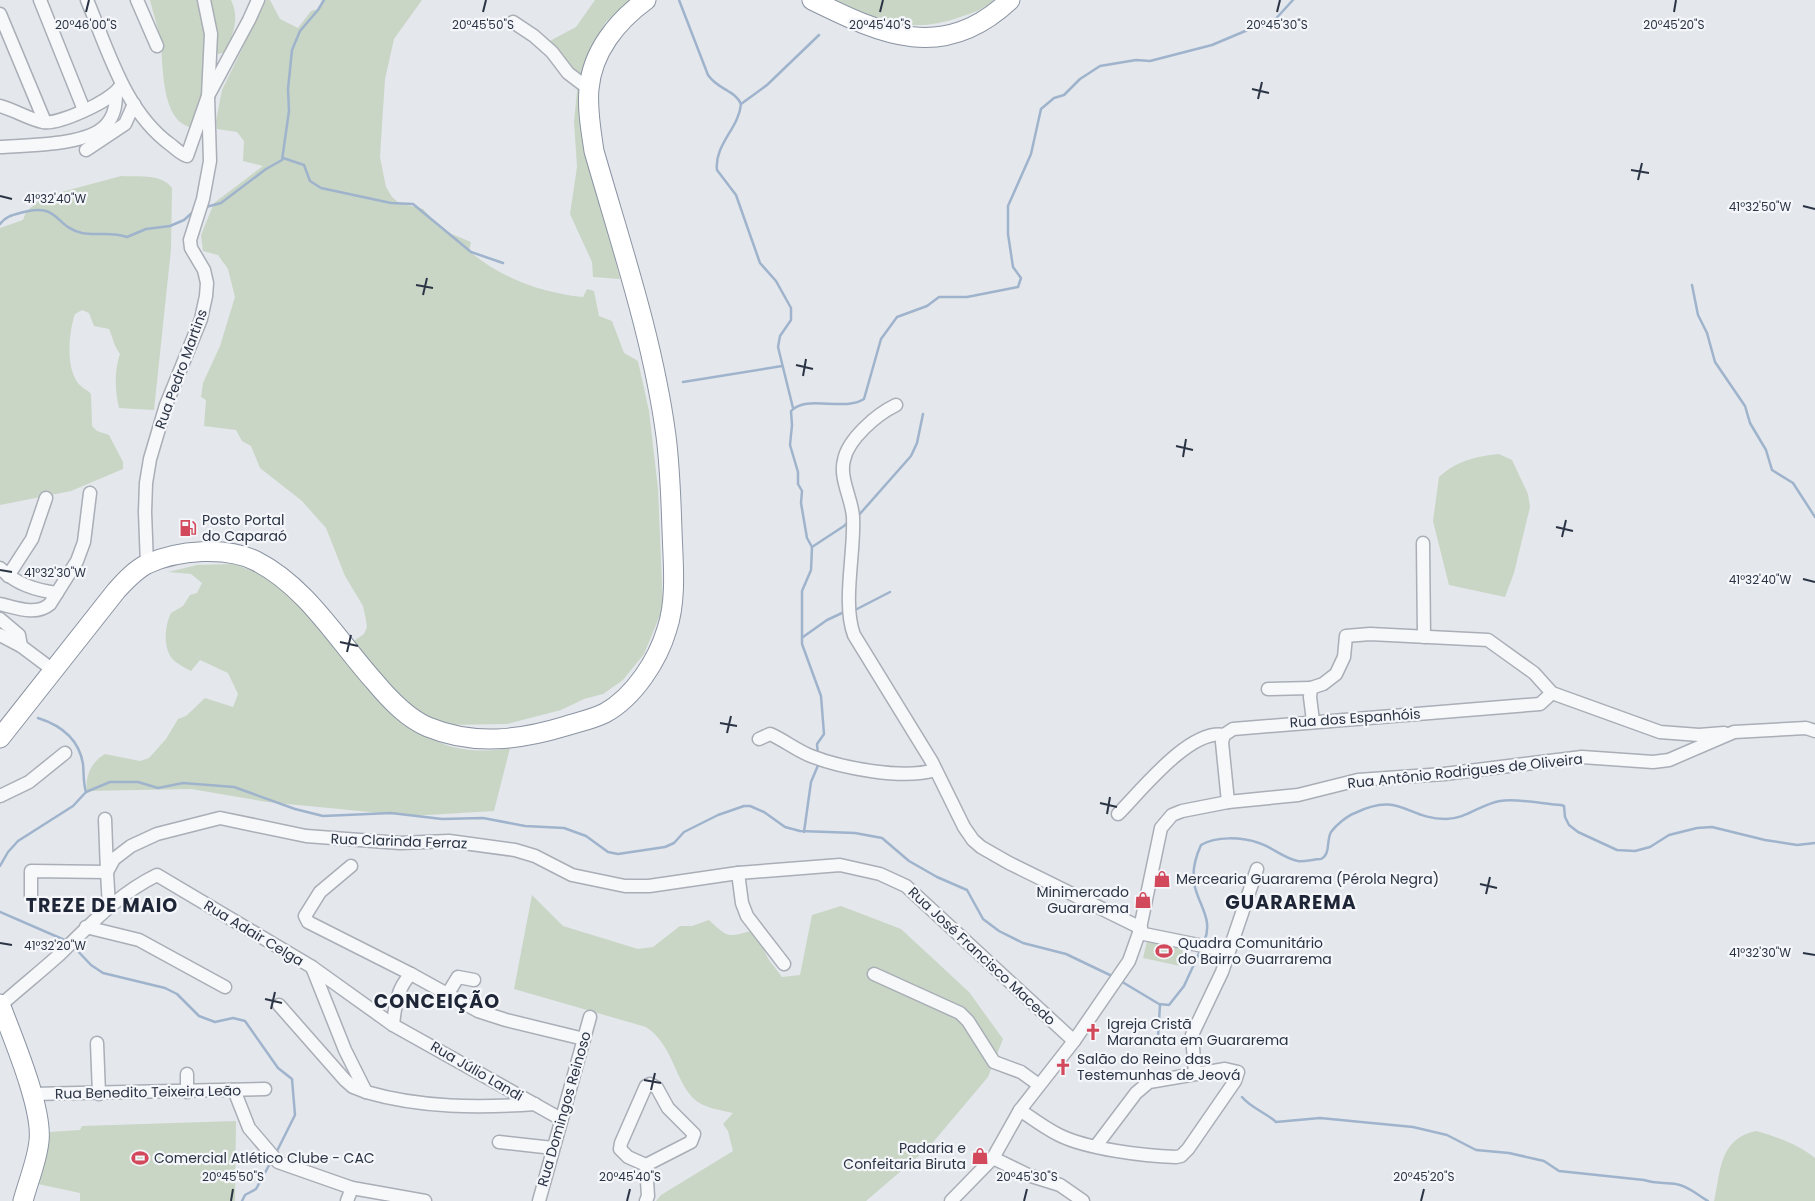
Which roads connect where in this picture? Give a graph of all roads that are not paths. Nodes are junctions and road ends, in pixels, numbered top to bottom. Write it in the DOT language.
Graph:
graph roads {
  1 [pos="40,0"];
  2 [pos="87,0"];
  3 [pos="137,0"];
  4 [pos="204,0"];
  5 [pos="258,0"];
  6 [pos="646,0"];
  7 [pos="812,0"];
  8 [pos="1010,0"];
  9 [pos="0,14"];
  10 [pos="513,22"];
  11 [pos="157,46"];
  12 [pos="119,88"];
  13 [pos="589,89"];
  14 [pos="208,96"];
  15 [pos="134,104"];
  16 [pos="0,106"];
  17 [pos="84,110"];
  18 [pos="45,122"];
  19 [pos="0,147"];
  20 [pos="86,150"];
  21 [pos="896,405"];
  22 [pos="90,493"];
  23 [pos="46,498"];
  24 [pos="1423,543"];
  25 [pos="147,565"];
  26 [pos="4,572"];
  27 [pos="57,593"];
  28 [pos="0,604"];
  29 [pos="0,619"];
  30 [pos="0,635"];
  31 [pos="1424,636"];
  32 [pos="21,646"];
  33 [pos="53,670"];
  34 [pos="1311,688"];
  35 [pos="1268,689"];
  36 [pos="1552,693"];
  37 [pos="1313,721"];
  38 [pos="1815,731"];
  39 [pos="1734,732"];
  40 [pos="1224,735"];
  41 [pos="0,738"];
  42 [pos="759,739"];
  43 [pos="65,753"];
  44 [pos="935,770"];
  45 [pos="0,796"];
  46 [pos="1228,802"];
  47 [pos="1118,814"];
  48 [pos="105,819"];
  49 [pos="351,866"];
  50 [pos="1257,869"];
  51 [pos="106,872"];
  52 [pos="738,873"];
  53 [pos="31,896"];
  54 [pos="109,907"];
  55 [pos="86,928"];
  56 [pos="1140,931"];
  57 [pos="1228,951"];
  58 [pos="784,964"];
  59 [pos="312,967"];
  60 [pos="411,974"];
  61 [pos="874,974"];
  62 [pos="474,980"];
  63 [pos="225,986"];
  64 [pos="447,994"];
  65 [pos="0,1004"];
  66 [pos="279,1005"];
  67 [pos="590,1017"];
  68 [pos="393,1025"];
  69 [pos="584,1039"];
  70 [pos="1074,1041"];
  71 [pos="97,1043"];
  72 [pos="1196,1073"];
  73 [pos="187,1074"];
  74 [pos="1039,1085"];
  75 [pos="265,1089"];
  76 [pos="234,1090"];
  77 [pos="187,1092"];
  78 [pos="366,1092"];
  79 [pos="32,1094"];
  80 [pos="99,1094"];
  81 [pos="535,1104"];
  82 [pos="1020,1110"];
  83 [pos="561,1119"];
  84 [pos="499,1142"];
  85 [pos="1096,1146"];
  86 [pos="553,1148"];
  87 [pos="993,1158"];
  88 [pos="646,1165"];
  89 [pos="352,1188"];
  90 [pos="23,1201"];
  91 [pos="347,1201"];
  92 [pos="425,1201"];
  93 [pos="538,1201"];
  94 [pos="646,1201"];
  95 [pos="951,1201"];
  96 [pos="1083,1201"];
  1 -- 17 [label="street"];
  2 -- 12 [label="street"];
  3 -- 11 [label="street"];
  4 -- 14 [label="street, Rua Pedro Martins"];
  5 -- 14 [label="street"];
  6 -- 13 [label="highway"];
  7 -- 8 [label="highway"];
  9 -- 18 [label="street"];
  10 -- 13 [label="street"];
  12 -- 15 [label="street"];
  12 -- 17 [label="street"];
  12 -- 19 [label="street"];
  13 -- 25 [label="highway"];
  14 -- 15 [label="street"];
  14 -- 25 [label="street, Rua Pedro Martins"];
  15 -- 20 [label="street"];
  16 -- 18 [label="street"];
  17 -- 18 [label="street"];
  21 -- 44 [label="street"];
  22 -- 27 [label="street"];
  23 -- 26 [label="street"];
  24 -- 31 [label="street"];
  25 -- 33 [label="highway"];
  26 -- 27 [label="street"];
  27 -- 28 [label="street"];
  29 -- 32 [label="street"];
  30 -- 32 [label="street"];
  31 -- 34 [label="street"];
  31 -- 36 [label="street"];
  32 -- 33 [label="street"];
  33 -- 41 [label="highway"];
  34 -- 35 [label="street"];
  34 -- 37 [label="street"];
  36 -- 37 [label="street, Rua dos Espanhóis"];
  36 -- 39 [label="street"];
  37 -- 40 [label="street, Rua dos Espanhóis"];
  38 -- 39 [label="street"];
  39 -- 46 [label="street, Rua Antônio Rodrigues de Oliveira"];
  40 -- 46 [label="street"];
  40 -- 47 [label="street, Rua dos Espanhóis"];
  42 -- 44 [label="street"];
  43 -- 45 [label="street"];
  44 -- 56 [label="street"];
  46 -- 56 [label="street, Rua Antônio Rodrigues de Oliveira"];
  48 -- 51 [label="street"];
  49 -- 60 [label="street"];
  50 -- 57 [label="street"];
  51 -- 52 [label="street, Rua Clarinda Ferraz"];
  51 -- 53 [label="street"];
  51 -- 54 [label="street"];
  52 -- 58 [label="street"];
  52 -- 70 [label="street, Rua José Francisco Macedo"];
  54 -- 55 [label="street, Rua Adair Celga"];
  54 -- 59 [label="street, Rua Adair Celga"];
  55 -- 63 [label="street"];
  55 -- 65 [label="street, Rua Adair Celga"];
  56 -- 57 [label="street"];
  56 -- 70 [label="street, Rua Antônio Rodrigues de Oliveira"];
  57 -- 72 [label="street"];
  59 -- 68 [label="street, Rua Júlio Landi"];
  59 -- 78 [label="street"];
  60 -- 64 [label="street"];
  60 -- 68 [label="street"];
  61 -- 74 [label="street"];
  62 -- 64 [label="street"];
  64 -- 69 [label="street"];
  65 -- 79 [label="highway"];
  66 -- 78 [label="street"];
  67 -- 69 [label="street, Rua Domingos Reinoso"];
  68 -- 81 [label="street, Rua Júlio Landi"];
  69 -- 83 [label="street, Rua Domingos Reinoso"];
  70 -- 74 [label="street, Rua Antônio Rodrigues de Oliveira"];
  71 -- 80 [label="street"];
  72 -- 85 [label="street"];
  72 -- 85 [label="street"];
  73 -- 77 [label="street"];
  74 -- 82 [label="street, Rua Antônio Rodrigues de Oliveira"];
  75 -- 76 [label="street, Rua Benedito Teixeira Leão"];
  76 -- 77 [label="street, Rua Benedito Teixeira Leão"];
  76 -- 89 [label="street"];
  77 -- 80 [label="street, Rua Benedito Teixeira Leão"];
  78 -- 81 [label="street"];
  79 -- 80 [label="street, Rua Benedito Teixeira Leão"];
  79 -- 90 [label="highway"];
  81 -- 83 [label="street, Rua Júlio Landi"];
  82 -- 85 [label="street"];
  82 -- 87 [label="street, Rua Antônio Rodrigues de Oliveira"];
  83 -- 86 [label="street, Rua Domingos Reinoso"];
  84 -- 86 [label="street"];
  86 -- 93 [label="street, Rua Domingos Reinoso"];
  87 -- 95 [label="street, Rua Antônio Rodrigues de Oliveira"];
  87 -- 96 [label="street"];
  88 -- 88 [label="street"];
  88 -- 94 [label="street"];
  89 -- 91 [label="street"];
  89 -- 92 [label="street"];
}
